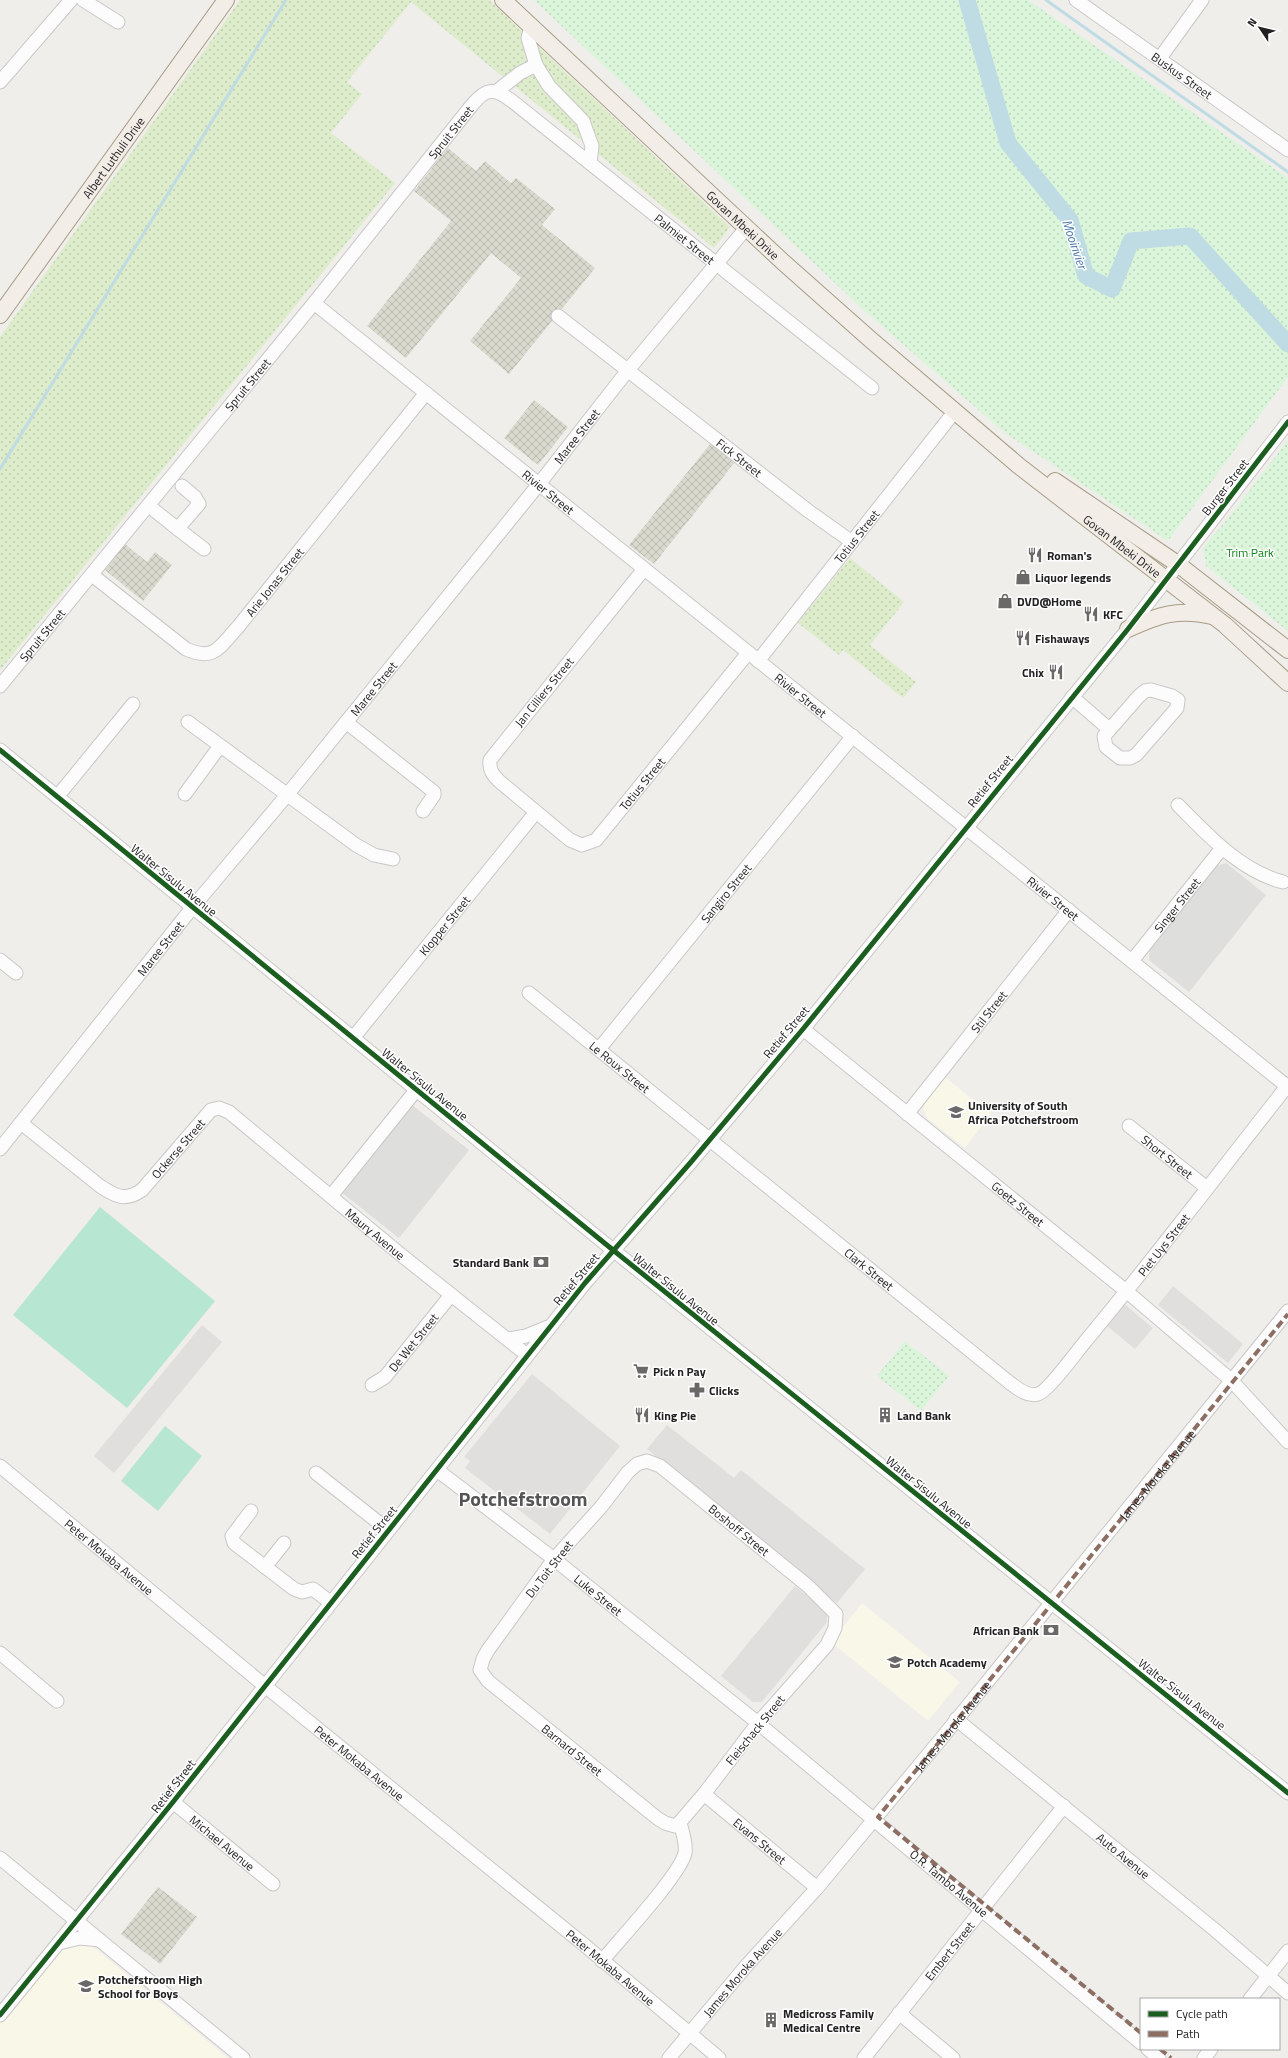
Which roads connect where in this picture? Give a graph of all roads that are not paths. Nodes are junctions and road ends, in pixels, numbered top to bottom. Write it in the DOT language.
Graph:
graph roads {
  1 [pos="72,0"];
  2 [pos="83,0"];
  3 [pos="226,0"];
  4 [pos="503,0"];
  5 [pos="1076,0"];
  6 [pos="1202,0"];
  7 [pos="118,22"];
  8 [pos="531,27"];
  9 [pos="1160,58"];
  10 [pos="536,65"];
  11 [pos="0,82"];
  12 [pos="497,91"];
  13 [pos="1288,149"];
  14 [pos="590,163"];
  15 [pos="747,227"];
  16 [pos="716,264"];
  17 [pos="314,303"];
  18 [pos="0,315"];
  19 [pos="558,316"];
  20 [pos="628,370"];
  21 [pos="872,388"];
  22 [pos="426,393"];
  23 [pos="955,411"];
  24 [pos="1288,422"];
  25 [pos="991,441"];
  26 [pos="539,484"];
  27 [pos="182,486"];
  28 [pos="149,506"];
  29 [pos="174,526"];
  30 [pos="852,542"];
  31 [pos="204,549"];
  32 [pos="1179,565"];
  33 [pos="644,569"];
  34 [pos="92,575"];
  35 [pos="1167,579"];
  36 [pos="1216,617"];
  37 [pos="1128,629"];
  38 [pos="1288,650"];
  39 [pos="753,657"];
  40 [pos="1288,683"];
  41 [pos="0,686"];
  42 [pos="1072,697"];
  43 [pos="133,704"];
  44 [pos="188,722"];
  45 [pos="346,722"];
  46 [pos="1109,729"];
  47 [pos="853,736"];
  48 [pos="220,746"];
  49 [pos="0,750"];
  50 [pos="185,794"];
  51 [pos="287,795"];
  52 [pos="57,797"];
  53 [pos="1178,806"];
  54 [pos="423,811"];
  55 [pos="536,812"];
  56 [pos="965,827"];
  57 [pos="1222,848"];
  58 [pos="393,859"];
  59 [pos="1283,882"];
  60 [pos="192,908"];
  61 [pos="1070,910"];
  62 [pos="0,960"];
  63 [pos="1132,961"];
  64 [pos="16,973"];
  65 [pos="529,993"];
  66 [pos="803,1029"];
  67 [pos="353,1038"];
  68 [pos="599,1049"];
  69 [pos="1288,1086"];
  70 [pos="416,1089"];
  71 [pos="907,1114"];
  72 [pos="21,1123"];
  73 [pos="1129,1126"];
  74 [pos="710,1140"];
  75 [pos="0,1149"];
  76 [pos="1206,1188"];
  77 [pos="331,1196"];
  78 [pos="613,1250"];
  79 [pos="1126,1291"];
  80 [pos="451,1295"];
  81 [pos="1288,1311"];
  82 [pos="550,1326"];
  83 [pos="508,1339"];
  84 [pos="527,1355"];
  85 [pos="1231,1380"];
  86 [pos="372,1385"];
  87 [pos="1031,1394"];
  88 [pos="1288,1442"];
  89 [pos="637,1464"];
  90 [pos="0,1466"];
  91 [pos="437,1470"];
  92 [pos="316,1473"];
  93 [pos="251,1510"];
  94 [pos="388,1530"];
  95 [pos="284,1543"];
  96 [pos="554,1559"];
  97 [pos="265,1567"];
  98 [pos="330,1602"];
  99 [pos="1050,1602"];
  100 [pos="836,1614"];
  101 [pos="0,1653"];
  102 [pos="488,1681"];
  103 [pos="265,1686"];
  104 [pos="57,1701"];
  105 [pos="956,1719"];
  106 [pos="758,1723"];
  107 [pos="1288,1793"];
  108 [pos="704,1794"];
  109 [pos="173,1802"];
  110 [pos="1064,1806"];
  111 [pos="874,1820"];
  112 [pos="680,1822"];
  113 [pos="0,1858"];
  114 [pos="273,1884"];
  115 [pos="817,1888"];
  116 [pos="982,1910"];
  117 [pos="77,1922"];
  118 [pos="100,1940"];
  119 [pos="59,1943"];
  120 [pos="1288,1951"];
  121 [pos="602,1961"];
  122 [pos="1268,1976"];
  123 [pos="1288,1993"];
  124 [pos="1251,1998"];
  125 [pos="899,2014"];
  126 [pos="0,2015"];
  127 [pos="689,2034"];
  128 [pos="1140,2043"];
  129 [pos="1149,2050"];
  130 [pos="1210,2050"];
  131 [pos="243,2058"];
  132 [pos="669,2058"];
  133 [pos="719,2058"];
  134 [pos="864,2058"];
  135 [pos="953,2058"];
  136 [pos="1159,2058"];
  137 [pos="1204,2058"];
  1 -- 11 [label="street"];
  2 -- 7 [label="street"];
  3 -- 18 [label="main road, Albert Luthuli Drive"];
  4 -- 8 [label="main road, Govan Mbeki Drive"];
  5 -- 9 [label="street, Buskus Street"];
  6 -- 9 [label="street"];
  8 -- 10 [label="street"];
  8 -- 15 [label="main road, Govan Mbeki Drive"];
  9 -- 13 [label="street, Buskus Street"];
  10 -- 12 [label="street, Spruit Street"];
  10 -- 14 [label="street"];
  12 -- 14 [label="street, Palmiet Street"];
  12 -- 17 [label="street, Spruit Street"];
  14 -- 16 [label="street, Palmiet Street"];
  15 -- 16 [label="street, Maree Street"];
  15 -- 23 [label="main road, Govan Mbeki Drive"];
  16 -- 20 [label="street, Maree Street"];
  16 -- 21 [label="street, Palmiet Street"];
  17 -- 22 [label="street, Rivier Street"];
  17 -- 28 [label="street, Spruit Street"];
  19 -- 20 [label="street, Fick Street"];
  20 -- 26 [label="street, Maree Street"];
  20 -- 30 [label="street, Fick Street"];
  22 -- 26 [label="street, Rivier Street"];
  22 -- 34 [label="street, Arie Jonas Street"];
  23 -- 25 [label="main road, Govan Mbeki Drive"];
  23 -- 30 [label="street, Totius Street"];
  24 -- 32 [label="street, Burger Street"];
  25 -- 32 [label="main road, Govan Mbeki Drive"];
  25 -- 35 [label="main road, Govan Mbeki Drive"];
  26 -- 33 [label="street, Rivier Street"];
  26 -- 45 [label="street, Maree Street"];
  27 -- 29 [label="street"];
  28 -- 29 [label="street"];
  28 -- 34 [label="street, Spruit Street"];
  29 -- 31 [label="street"];
  30 -- 39 [label="street, Totius Street"];
  32 -- 35 [label="street, Retief Street"];
  32 -- 38 [label="main road, Govan Mbeki Drive"];
  33 -- 39 [label="street, Rivier Street"];
  33 -- 55 [label="street, Jan Cilliers Street"];
  34 -- 41 [label="street, Spruit Street"];
  35 -- 36 [label="main road, Govan Mbeki Drive"];
  35 -- 37 [label="street, Retief Street"];
  36 -- 37 [label="main road"];
  36 -- 40 [label="main road, Govan Mbeki Drive"];
  37 -- 42 [label="street, Retief Street"];
  39 -- 47 [label="street, Rivier Street"];
  39 -- 55 [label="street, Totius Street"];
  42 -- 46 [label="street"];
  42 -- 56 [label="street, Retief Street"];
  43 -- 52 [label="street"];
  44 -- 48 [label="street"];
  45 -- 51 [label="street, Maree Street"];
  45 -- 54 [label="street"];
  46 -- 46 [label="street"];
  47 -- 56 [label="street, Rivier Street"];
  47 -- 68 [label="street, Sangiro Street"];
  48 -- 50 [label="street"];
  48 -- 51 [label="street"];
  49 -- 52 [label="street, Walter Sisulu Avenue"];
  51 -- 58 [label="street"];
  51 -- 60 [label="street, Maree Street"];
  52 -- 60 [label="street, Walter Sisulu Avenue"];
  53 -- 57 [label="street"];
  55 -- 67 [label="street, Klopper Street"];
  56 -- 61 [label="street, Rivier Street"];
  56 -- 66 [label="street, Retief Street"];
  57 -- 59 [label="street"];
  57 -- 63 [label="street, Singer Street"];
  60 -- 67 [label="street, Walter Sisulu Avenue"];
  60 -- 72 [label="street, Maree Street"];
  61 -- 63 [label="street, Rivier Street"];
  61 -- 71 [label="street, Stil Street"];
  62 -- 64 [label="street"];
  63 -- 69 [label="street, Rivier Street"];
  65 -- 68 [label="street, Le Roux Street"];
  66 -- 71 [label="street, Goetz Street"];
  66 -- 74 [label="street, Retief Street"];
  67 -- 70 [label="street, Walter Sisulu Avenue"];
  68 -- 74 [label="street, Le Roux Street"];
  69 -- 76 [label="street, Piet Uys Street"];
  70 -- 77 [label="street"];
  70 -- 78 [label="street, Walter Sisulu Avenue"];
  71 -- 79 [label="street, Goetz Street"];
  72 -- 75 [label="street, Maree Street"];
  72 -- 77 [label="street, Ockerse Street"];
  73 -- 76 [label="street, Short Street"];
  74 -- 78 [label="street, Retief Street"];
  74 -- 87 [label="street, Clark Street"];
  76 -- 79 [label="street, Piet Uys Street"];
  77 -- 80 [label="street, Maury Avenue"];
  78 -- 82 [label="street, Retief Street"];
  78 -- 99 [label="street, Walter Sisulu Avenue"];
  79 -- 85 [label="street, Goetz Street"];
  79 -- 87 [label="street, Piet Uys Street"];
  80 -- 83 [label="street, Maury Avenue"];
  80 -- 86 [label="street, De Wet Street"];
  81 -- 85 [label="street, James Moroka Avenue"];
  82 -- 83 [label="street"];
  82 -- 84 [label="street, Retief Street"];
  83 -- 84 [label="street, Maury Avenue"];
  84 -- 91 [label="street, Retief Street"];
  85 -- 88 [label="street, Goetz Street"];
  85 -- 99 [label="street, James Moroka Avenue"];
  89 -- 96 [label="street, Du Toit Street"];
  89 -- 100 [label="street, Boshoff Street"];
  90 -- 103 [label="street, Peter Mokaba Avenue"];
  91 -- 94 [label="street, Retief Street"];
  91 -- 96 [label="street, Luke Street"];
  92 -- 94 [label="street"];
  93 -- 97 [label="street"];
  94 -- 98 [label="street, Retief Street"];
  95 -- 97 [label="street"];
  96 -- 102 [label="street, Du Toit Street"];
  96 -- 106 [label="street, Luke Street"];
  97 -- 98 [label="street"];
  98 -- 103 [label="street, Retief Street"];
  99 -- 105 [label="street, James Moroka Avenue"];
  99 -- 107 [label="street, Walter Sisulu Avenue"];
  100 -- 106 [label="street, Fleischack Street"];
  101 -- 104 [label="street"];
  102 -- 112 [label="street, Barnard Street"];
  103 -- 109 [label="street, Retief Street"];
  103 -- 121 [label="street, Peter Mokaba Avenue"];
  105 -- 110 [label="street, Auto Avenue"];
  105 -- 111 [label="street, James Moroka Avenue"];
  106 -- 108 [label="street, Fleischack Street"];
  106 -- 111 [label="street, O.R. Tambo Avenue"];
  108 -- 112 [label="street, Fleischack Street"];
  108 -- 115 [label="street, Evans Street"];
  109 -- 114 [label="street, Michael Avenue"];
  109 -- 117 [label="street, Retief Street"];
  110 -- 116 [label="street, Embert Street"];
  110 -- 122 [label="street, Auto Avenue"];
  111 -- 115 [label="street, James Moroka Avenue"];
  111 -- 116 [label="street, O.R. Tambo Avenue"];
  112 -- 121 [label="street"];
  113 -- 117 [label="street"];
  115 -- 127 [label="street, James Moroka Avenue"];
  116 -- 125 [label="street, Embert Street"];
  116 -- 128 [label="street, O.R. Tambo Avenue"];
  117 -- 118 [label="street"];
  117 -- 119 [label="street, Retief Street"];
  118 -- 119 [label="street"];
  118 -- 131 [label="street"];
  119 -- 126 [label="street, Retief Street"];
  120 -- 122 [label="street"];
  121 -- 127 [label="street, Peter Mokaba Avenue"];
  122 -- 123 [label="street, Auto Avenue"];
  122 -- 124 [label="street"];
  125 -- 134 [label="street, Embert Street"];
  125 -- 135 [label="street"];
  127 -- 132 [label="street, James Moroka Avenue"];
  127 -- 133 [label="street, Peter Mokaba Avenue"];
  129 -- 136 [label="street"];
  130 -- 137 [label="street"];
}
